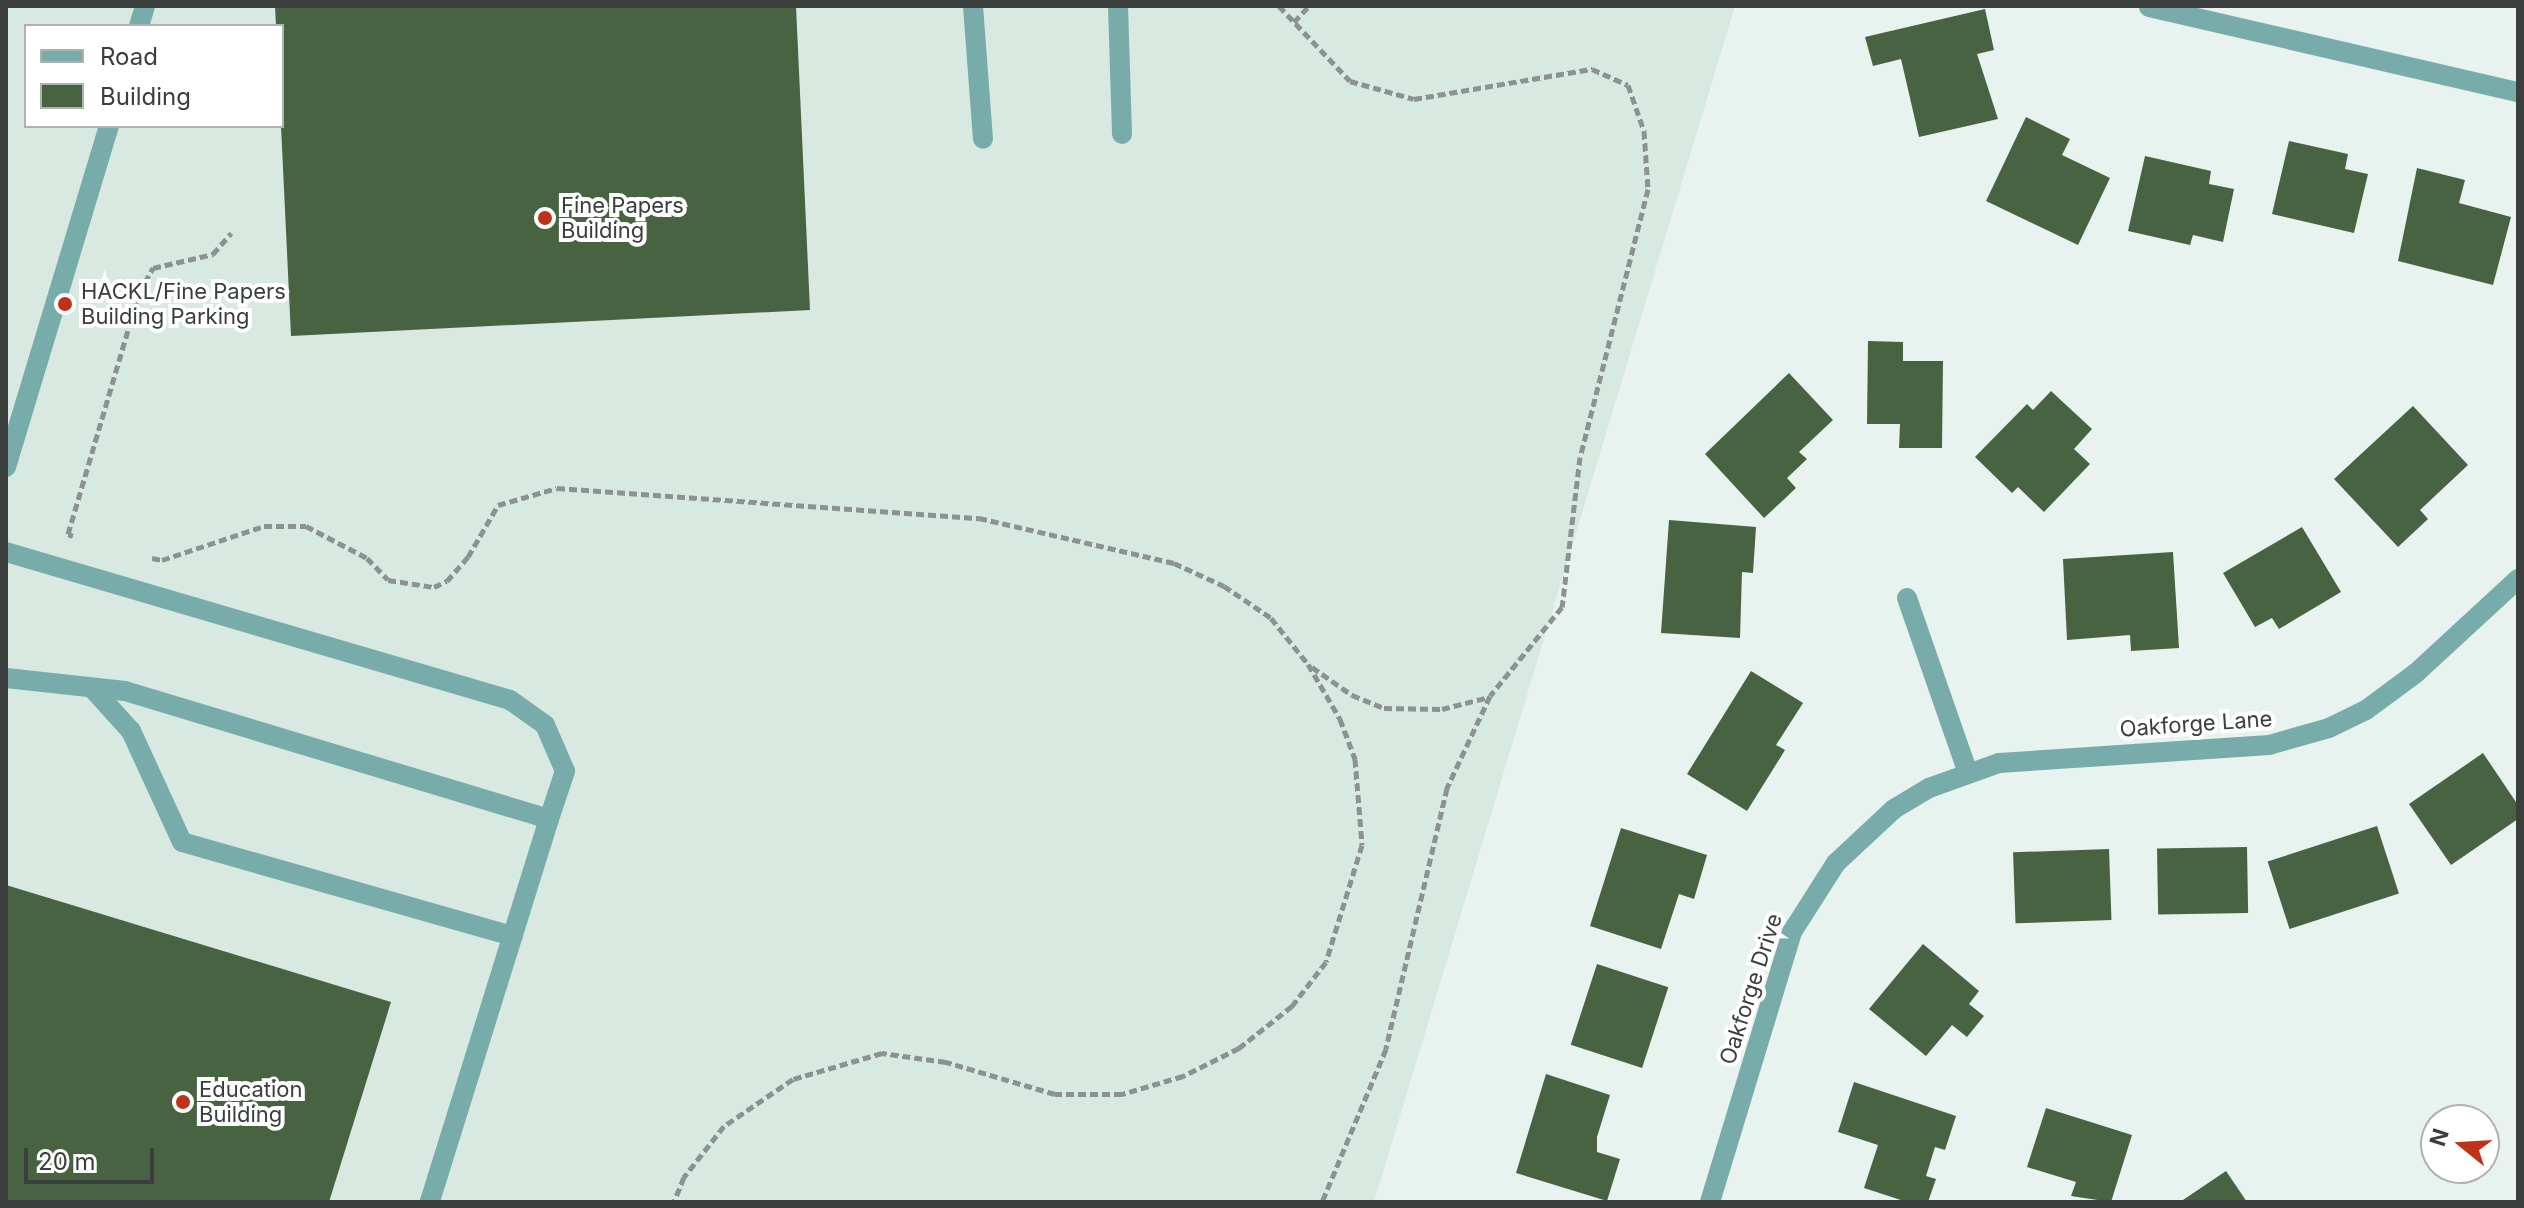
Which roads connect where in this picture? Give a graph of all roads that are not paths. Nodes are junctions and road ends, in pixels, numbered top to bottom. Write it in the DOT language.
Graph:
graph roads {
  1 [pos="973,6"];
  2 [pos="1118,6"];
  3 [pos="2149,7"];
  4 [pos="2518,92"];
  5 [pos="108,128"];
  6 [pos="1122,134"];
  7 [pos="983,139"];
  8 [pos="6,467"];
  9 [pos="6,552"];
  10 [pos="2518,579"];
  11 [pos="1907,598"];
  12 [pos="6,678"];
  13 [pos="93,689"];
  14 [pos="1968,773"];
  15 [pos="549,819"];
  16 [pos="513,936"];
  17 [pos="430,1202"];
  18 [pos="1710,1202"];
  1 -- 7 [label="street"];
  2 -- 6 [label="street"];
  3 -- 4 [label="street"];
  5 -- 8 [label="street"];
  9 -- 15 [label="street"];
  10 -- 14 [label="street, Oakforge Lane"];
  11 -- 14 [label="street"];
  12 -- 13 [label="street"];
  13 -- 15 [label="street"];
  13 -- 16 [label="street"];
  14 -- 18 [label="street, Oakforge Drive"];
  15 -- 16 [label="street"];
  16 -- 17 [label="street"];
}
